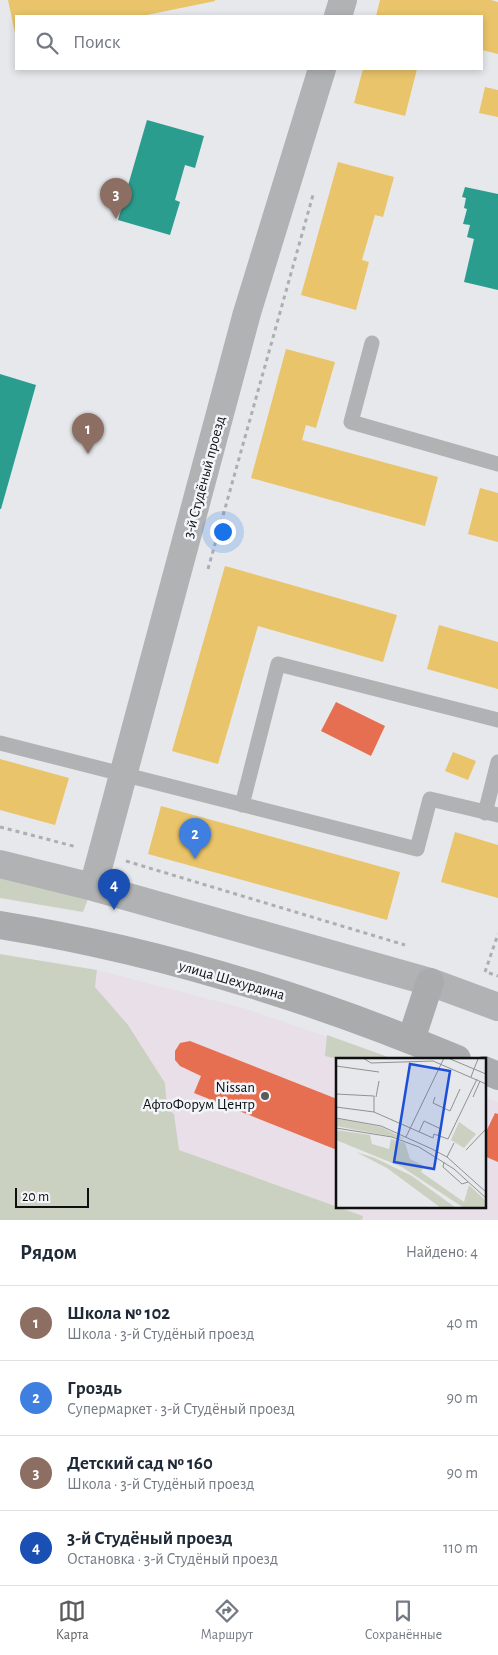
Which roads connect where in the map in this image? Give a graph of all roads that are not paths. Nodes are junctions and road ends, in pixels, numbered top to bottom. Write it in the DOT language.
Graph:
graph roads {
  1 [pos="343,0"];
  2 [pos="338,15"];
  3 [pos="322,70"];
  4 [pos="372,343"];
  5 [pos="498,464"];
  6 [pos="498,720"];
  7 [pos="0,743"];
  8 [pos="498,762"];
  9 [pos="124,775"];
  10 [pos="242,805"];
  11 [pos="491,814"];
  12 [pos="0,864"];
  13 [pos="93,886"];
  14 [pos="0,925"];
  15 [pos="430,982"];
  16 [pos="498,1007"];
  17 [pos="411,1040"];
  18 [pos="455,1058"];
  19 [pos="486,1071"];
  20 [pos="498,1076"];
  1 -- 2 [label="street"];
  3 -- 9 [label="street, 3-й Студёный проезд"];
  4 -- 5 [label="lane"];
  6 -- 10 [label="lane"];
  7 -- 9 [label="lane"];
  8 -- 11 [label="lane"];
  9 -- 10 [label="lane"];
  9 -- 13 [label="street, 3-й Студёный проезд"];
  10 -- 11 [label="lane"];
  12 -- 13 [label="street"];
  13 -- 15 [label="street"];
  14 -- 17 [label="main road, улица Шехурдина"];
  15 -- 16 [label="street"];
  15 -- 17 [label="main road"];
  17 -- 18 [label="main road, улица Шехурдина"];
  19 -- 20 [label="main road"];
}
